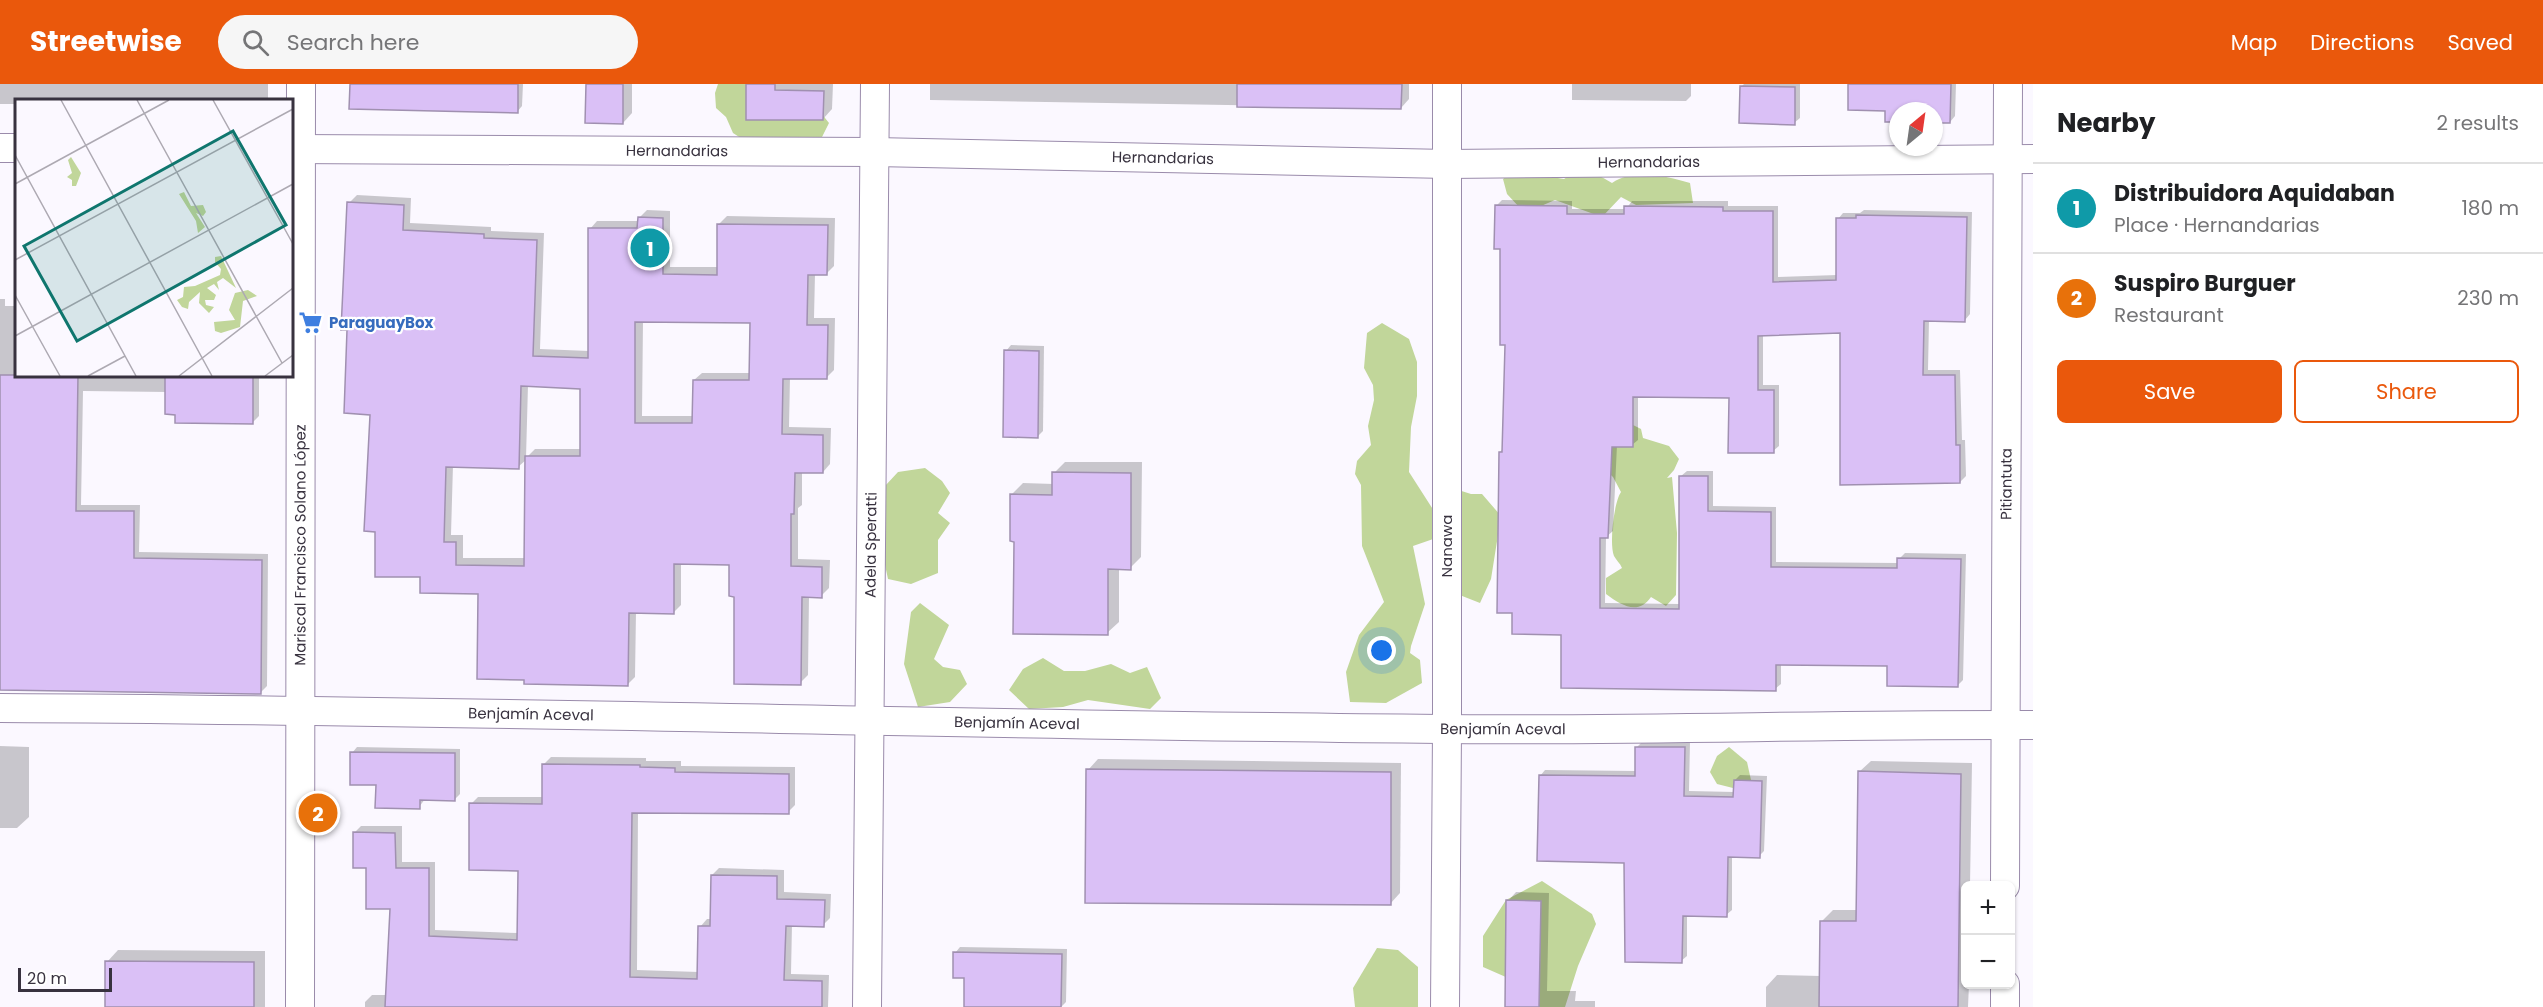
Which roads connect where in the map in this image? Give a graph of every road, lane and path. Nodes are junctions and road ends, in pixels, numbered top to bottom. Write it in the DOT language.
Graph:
graph roads {
  1 [pos="301,84"];
  2 [pos="875,84"];
  3 [pos="1447,84"];
  4 [pos="2008,84"];
  5 [pos="295,149"];
  6 [pos="875,153"];
  7 [pos="2020,159"];
  8 [pos="1447,164"];
  9 [pos="0,708"];
  10 [pos="300,710"];
  11 [pos="869,722"];
  12 [pos="2019,725"];
  13 [pos="1447,730"];
  14 [pos="2005,881"];
  15 [pos="2005,989"];
  16 [pos="300,1007"];
  17 [pos="867,1007"];
  18 [pos="1445,1007"];
  19 [pos="2005,1007"];
  1 -- 5 [label="street, Mariscal Francisco Solano López"];
  2 -- 6 [label="street, Adela Speratti"];
  3 -- 8 [label="street, Nanawa"];
  4 -- 7 [label="street, Pitiantuta"];
  5 -- 6 [label="street, Hernandarias"];
  5 -- 10 [label="street, Mariscal Francisco Solano López"];
  6 -- 8 [label="street, Hernandarias"];
  6 -- 11 [label="street, Adela Speratti"];
  7 -- 8 [label="street, Hernandarias"];
  7 -- 12 [label="street, Pitiantuta"];
  8 -- 13 [label="street, Nanawa"];
  9 -- 10 [label="street, Benjamín Aceval"];
  10 -- 11 [label="street, Benjamín Aceval"];
  10 -- 16 [label="street, Mariscal Francisco Solano López"];
  11 -- 13 [label="street, Benjamín Aceval"];
  11 -- 17 [label="street, Adela Speratti"];
  12 -- 13 [label="street, Benjamín Aceval"];
  12 -- 14 [label="street, Pitiantuta"];
  13 -- 18 [label="street, Nanawa"];
  15 -- 19 [label="street"];
}
